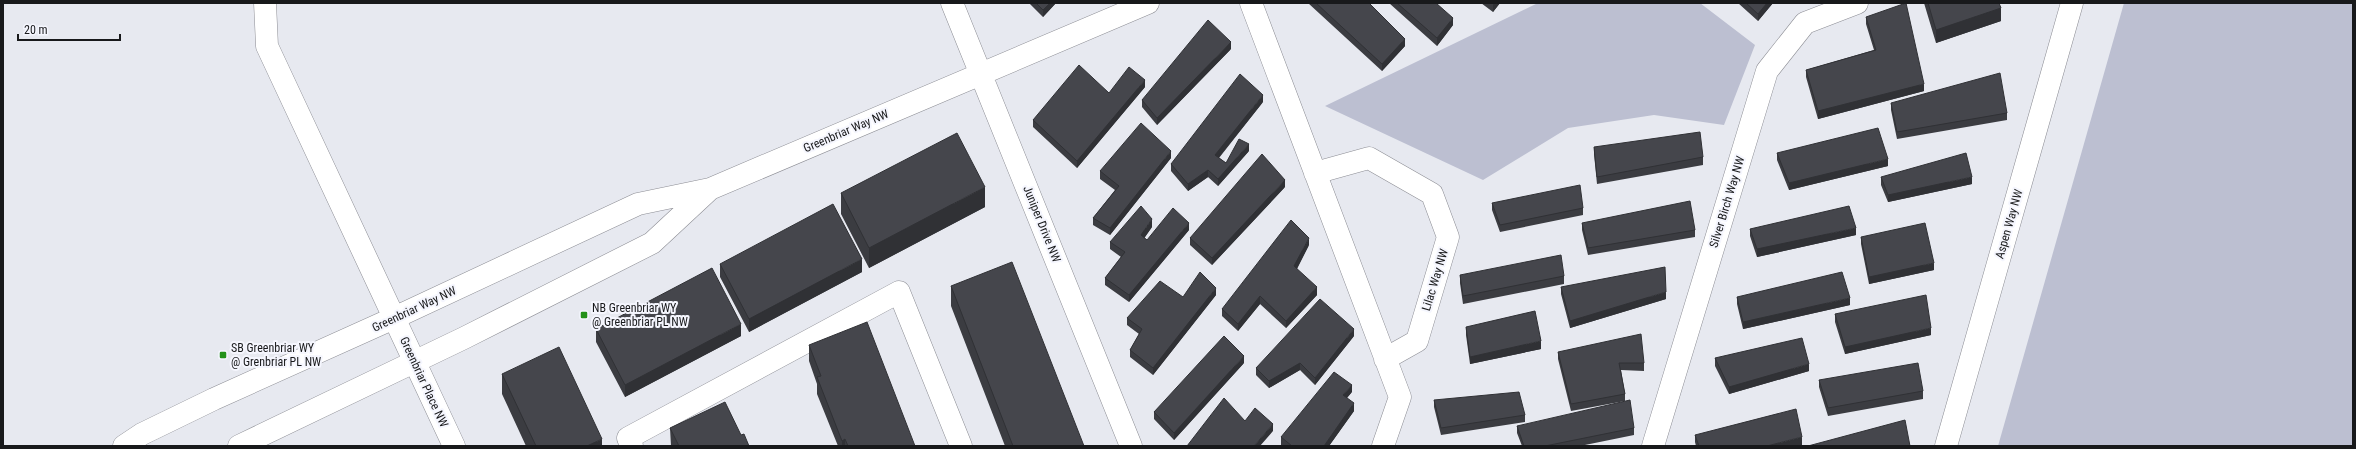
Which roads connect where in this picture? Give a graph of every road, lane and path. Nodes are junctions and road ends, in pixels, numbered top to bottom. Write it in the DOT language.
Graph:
graph roads {
  1 [pos="265,3"];
  2 [pos="952,3"];
  3 [pos="1148,3"];
  4 [pos="1251,3"];
  5 [pos="1857,3"];
  6 [pos="2072,3"];
  7 [pos="982,74"];
  8 [pos="1315,173"];
  9 [pos="710,189"];
  10 [pos="394,318"];
  11 [pos="1385,359"];
  12 [pos="415,362"];
  13 [pos="124,446"];
  14 [pos="239,446"];
  15 [pos="454,446"];
  16 [pos="632,446"];
  17 [pos="961,446"];
  18 [pos="1131,446"];
  19 [pos="1383,446"];
  20 [pos="1653,446"];
  21 [pos="1946,446"];
  1 -- 10 [label="street, Greenbriar Place NW"];
  2 -- 7 [label="street, Juniper Drive NW"];
  3 -- 7 [label="street, Greenbriar Way NW"];
  4 -- 8 [label="street"];
  5 -- 20 [label="street, Silver Birch Way NW"];
  6 -- 21 [label="street, Aspen Way NW"];
  7 -- 9 [label="street, Greenbriar Way NW"];
  7 -- 18 [label="street, Juniper Drive NW"];
  8 -- 11 [label="street"];
  8 -- 11 [label="street, Lilac Way NW"];
  9 -- 10 [label="street, Greenbriar Way NW"];
  9 -- 12 [label="street, Greenbriar Way NW"];
  10 -- 12 [label="street, Greenbriar Place NW"];
  10 -- 13 [label="street, Greenbriar Way NW"];
  11 -- 19 [label="street"];
  12 -- 14 [label="street, Greenbriar Way NW"];
  12 -- 15 [label="street, Greenbriar Place NW"];
  16 -- 17 [label="street"];
}
